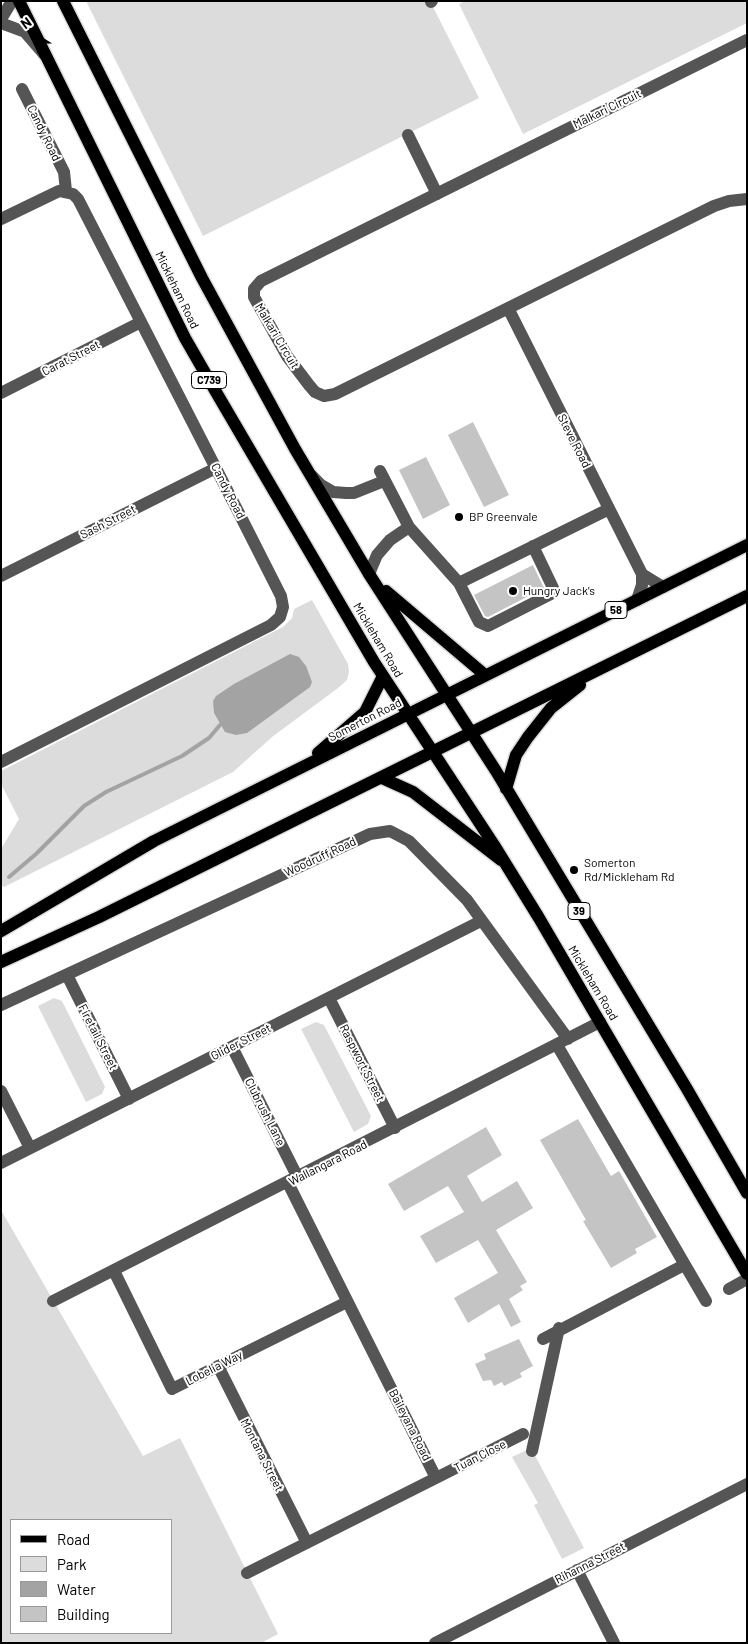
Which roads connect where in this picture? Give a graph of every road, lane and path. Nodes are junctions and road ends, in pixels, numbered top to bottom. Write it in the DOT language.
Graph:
graph roads {
  1 [pos="12,1"];
  2 [pos="20,1"];
  3 [pos="63,1"];
  4 [pos="1,19"];
  5 [pos="1,23"];
  6 [pos="747,40"];
  7 [pos="44,54"];
  8 [pos="22,89"];
  9 [pos="408,135"];
  10 [pos="66,191"];
  11 [pos="437,194"];
  12 [pos="747,199"];
  13 [pos="1,219"];
  14 [pos="508,308"];
  15 [pos="141,322"];
  16 [pos="1,393"];
  17 [pos="216,468"];
  18 [pos="308,472"];
  19 [pos="609,509"];
  20 [pos="409,527"];
  21 [pos="747,545"];
  22 [pos="534,546"];
  23 [pos="369,574"];
  24 [pos="642,574"];
  25 [pos="1,576"];
  26 [pos="459,583"];
  27 [pos="662,587"];
  28 [pos="747,596"];
  29 [pos="637,600"];
  30 [pos="598,670"];
  31 [pos="485,675"];
  32 [pos="383,676"];
  33 [pos="446,695"];
  34 [pos="407,714"];
  35 [pos="471,733"];
  36 [pos="432,753"];
  37 [pos="1,762"];
  38 [pos="301,768"];
  39 [pos="382,778"];
  40 [pos="506,790"];
  41 [pos="507,865"];
  42 [pos="481,921"];
  43 [pos="1,932"];
  44 [pos="1,962"];
  45 [pos="67,975"];
  46 [pos="329,998"];
  47 [pos="1,1005"];
  48 [pos="600,1022"];
  49 [pos="562,1042"];
  50 [pos="232,1047"];
  51 [pos="1,1091"];
  52 [pos="129,1099"];
  53 [pos="395,1128"];
  54 [pos="30,1148"];
  55 [pos="1,1163"];
  56 [pos="293,1180"];
  57 [pos="747,1193"];
  58 [pos="684,1265"];
  59 [pos="114,1271"];
  60 [pos="747,1274"];
  61 [pos="747,1280"];
  62 [pos="729,1289"];
  63 [pos="54,1301"];
  64 [pos="706,1301"];
  65 [pos="348,1302"];
  66 [pos="559,1328"];
  67 [pos="543,1339"];
  68 [pos="218,1366"];
  69 [pos="523,1434"];
  70 [pos="532,1451"];
  71 [pos="436,1478"];
  72 [pos="747,1484"];
  73 [pos="307,1543"];
  74 [pos="577,1570"];
  75 [pos="248,1573"];
  76 [pos="439,1642"];
  77 [pos="614,1643"];
  1 -- 4 [label="street"];
  2 -- 7 [label="main road, Mickleham Road / C739"];
  3 -- 18 [label="main road, Mickleham Road"];
  5 -- 7 [label="street"];
  6 -- 11 [label="street, Malkari Circuit"];
  7 -- 32 [label="main road, Mickleham Road / C739"];
  8 -- 10 [label="street, Candy Road"];
  9 -- 11 [label="street"];
  10 -- 13 [label="street"];
  10 -- 15 [label="street, Candy Road"];
  11 -- 14 [label="street, Malkari Circuit"];
  12 -- 14 [label="street, Malkari Circuit"];
  14 -- 19 [label="street, Steve Road"];
  15 -- 16 [label="street, Carat Street"];
  15 -- 17 [label="street, Candy Road"];
  17 -- 25 [label="street, Sash Street"];
  17 -- 37 [label="street, Candy Road"];
  18 -- 20 [label="street"];
  18 -- 23 [label="main road, Mickleham Road"];
  19 -- 22 [label="street"];
  19 -- 24 [label="street, Steve Road"];
  20 -- 23 [label="street"];
  20 -- 26 [label="street"];
  21 -- 27 [label="main road, Somerton Road / 58"];
  22 -- 26 [label="street"];
  22 -- 26 [label="street"];
  23 -- 31 [label="main road"];
  23 -- 33 [label="main road, Mickleham Road"];
  24 -- 27 [label="street"];
  24 -- 29 [label="street"];
  27 -- 29 [label="main road, Somerton Road / 58"];
  28 -- 30 [label="main road"];
  29 -- 31 [label="main road, Somerton Road / 58"];
  30 -- 35 [label="main road"];
  30 -- 40 [label="main road"];
  31 -- 33 [label="main road, Somerton Road / 58"];
  32 -- 34 [label="main road, Mickleham Road / C739"];
  32 -- 38 [label="main road"];
  33 -- 34 [label="main road, Somerton Road / 58"];
  33 -- 35 [label="main road, Mickleham Road"];
  34 -- 36 [label="main road, Mickleham Road"];
  34 -- 38 [label="main road, Somerton Road / 58"];
  35 -- 36 [label="main road"];
  35 -- 40 [label="main road, Mickleham Road / 39"];
  36 -- 39 [label="main road"];
  36 -- 41 [label="main road, Mickleham Road"];
  38 -- 43 [label="main road, Somerton Road / 58"];
  39 -- 41 [label="main road"];
  39 -- 44 [label="main road"];
  40 -- 57 [label="main road, Mickleham Road / 39"];
  41 -- 48 [label="main road, Mickleham Road"];
  42 -- 45 [label="street, Woodruff Road"];
  42 -- 46 [label="street, Glider Street"];
  42 -- 49 [label="street, Woodruff Road"];
  45 -- 47 [label="street, Woodruff Road"];
  45 -- 52 [label="street, Firetail Street"];
  46 -- 50 [label="street, Glider Street"];
  46 -- 53 [label="street, Raspwort Street"];
  48 -- 49 [label="street, Wallangara Road"];
  48 -- 60 [label="main road, Mickleham Road"];
  49 -- 53 [label="street, Wallangara Road"];
  49 -- 58 [label="street, Woodruff Road"];
  50 -- 52 [label="street, Glider Street"];
  50 -- 56 [label="street, Clubrush Lane"];
  51 -- 54 [label="street"];
  52 -- 54 [label="street, Glider Street"];
  53 -- 56 [label="street, Wallangara Road"];
  54 -- 55 [label="street, Glider Street"];
  56 -- 59 [label="street, Wallangara Road"];
  56 -- 65 [label="street, Baileyana Road"];
  58 -- 64 [label="street, Woodruff Road"];
  58 -- 66 [label="street"];
  59 -- 63 [label="street, Wallangara Road"];
  59 -- 68 [label="street, Lobelia Way"];
  61 -- 62 [label="street"];
  65 -- 68 [label="street, Lobelia Way"];
  65 -- 71 [label="street, Baileyana Road"];
  66 -- 67 [label="street"];
  66 -- 70 [label="street"];
  68 -- 73 [label="street, Montana Street"];
  69 -- 71 [label="street, Tuan Close"];
  71 -- 73 [label="street"];
  72 -- 74 [label="street, Rihanna Street"];
  73 -- 75 [label="street"];
  74 -- 76 [label="street, Rihanna Street"];
  74 -- 77 [label="street"];
}
